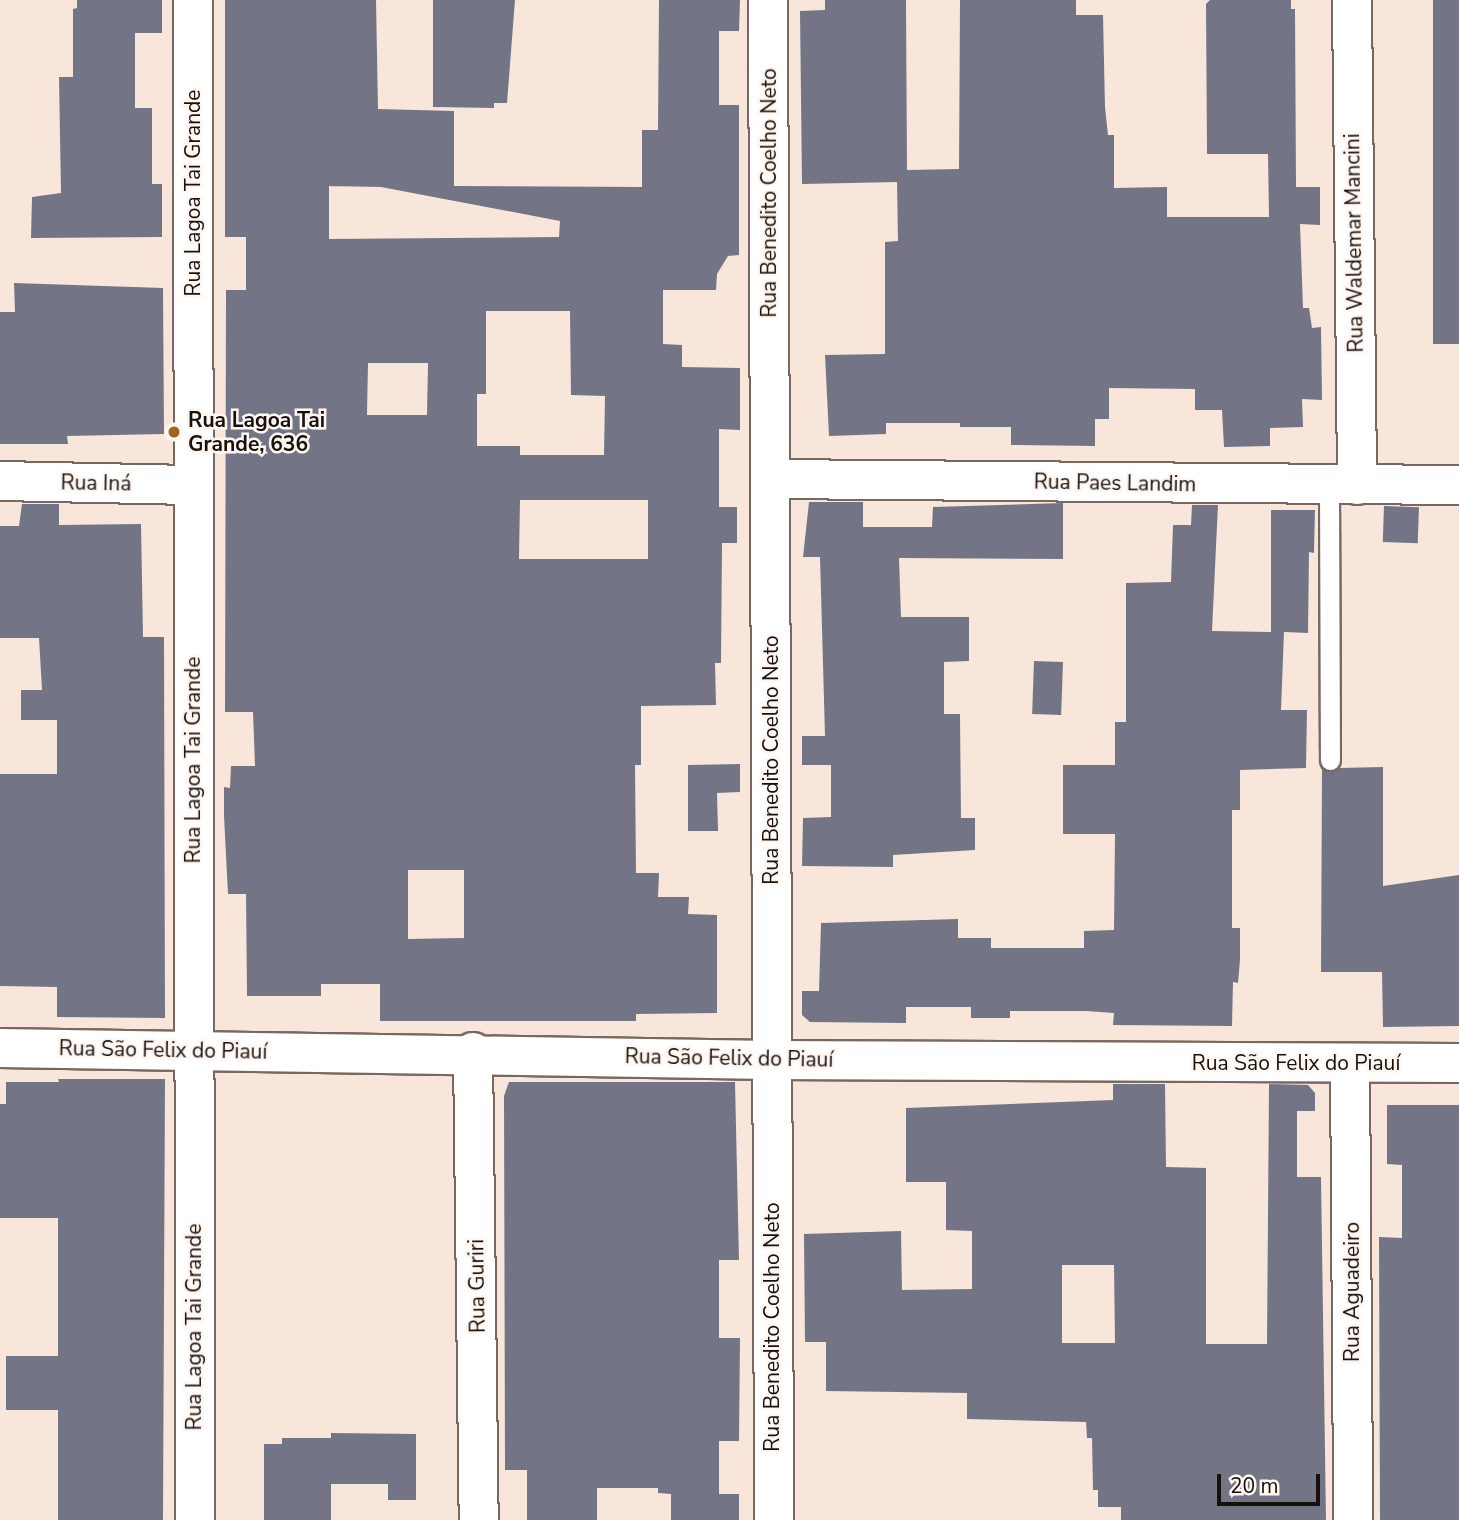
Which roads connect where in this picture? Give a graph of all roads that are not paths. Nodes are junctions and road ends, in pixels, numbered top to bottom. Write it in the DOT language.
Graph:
graph roads {
  1 [pos="193,0"];
  2 [pos="768,0"];
  3 [pos="1352,0"];
  4 [pos="771,479"];
  5 [pos="0,481"];
  6 [pos="192,485"];
  7 [pos="1343,485"];
  8 [pos="1459,485"];
  9 [pos="1330,760"];
  10 [pos="0,1048"];
  11 [pos="193,1050"];
  12 [pos="473,1052"];
  13 [pos="771,1060"];
  14 [pos="1350,1063"];
  15 [pos="1459,1063"];
  16 [pos="195,1520"];
  17 [pos="479,1520"];
  18 [pos="774,1520"];
  19 [pos="1353,1520"];
  1 -- 6 [label="street, Rua Lagoa Tai Grande"];
  2 -- 4 [label="street, Rua Benedito Coelho Neto"];
  3 -- 7 [label="street, Rua Waldemar Mancini"];
  4 -- 7 [label="street, Rua Paes Landim"];
  4 -- 13 [label="street, Rua Benedito Coelho Neto"];
  5 -- 6 [label="street, Rua Iná"];
  6 -- 11 [label="street, Rua Lagoa Tai Grande"];
  7 -- 8 [label="street, Rua Paes Landim"];
  7 -- 9 [label="lane"];
  10 -- 11 [label="street, Rua São Felix do Piauí"];
  11 -- 12 [label="street, Rua São Felix do Piauí"];
  11 -- 16 [label="street, Rua Lagoa Tai Grande"];
  12 -- 13 [label="street, Rua São Felix do Piauí"];
  12 -- 17 [label="street, Rua Guriri"];
  13 -- 14 [label="street, Rua São Felix do Piauí"];
  13 -- 18 [label="street, Rua Benedito Coelho Neto"];
  14 -- 15 [label="street, Rua São Felix do Piauí"];
  14 -- 19 [label="street, Rua Aguadeiro"];
}
